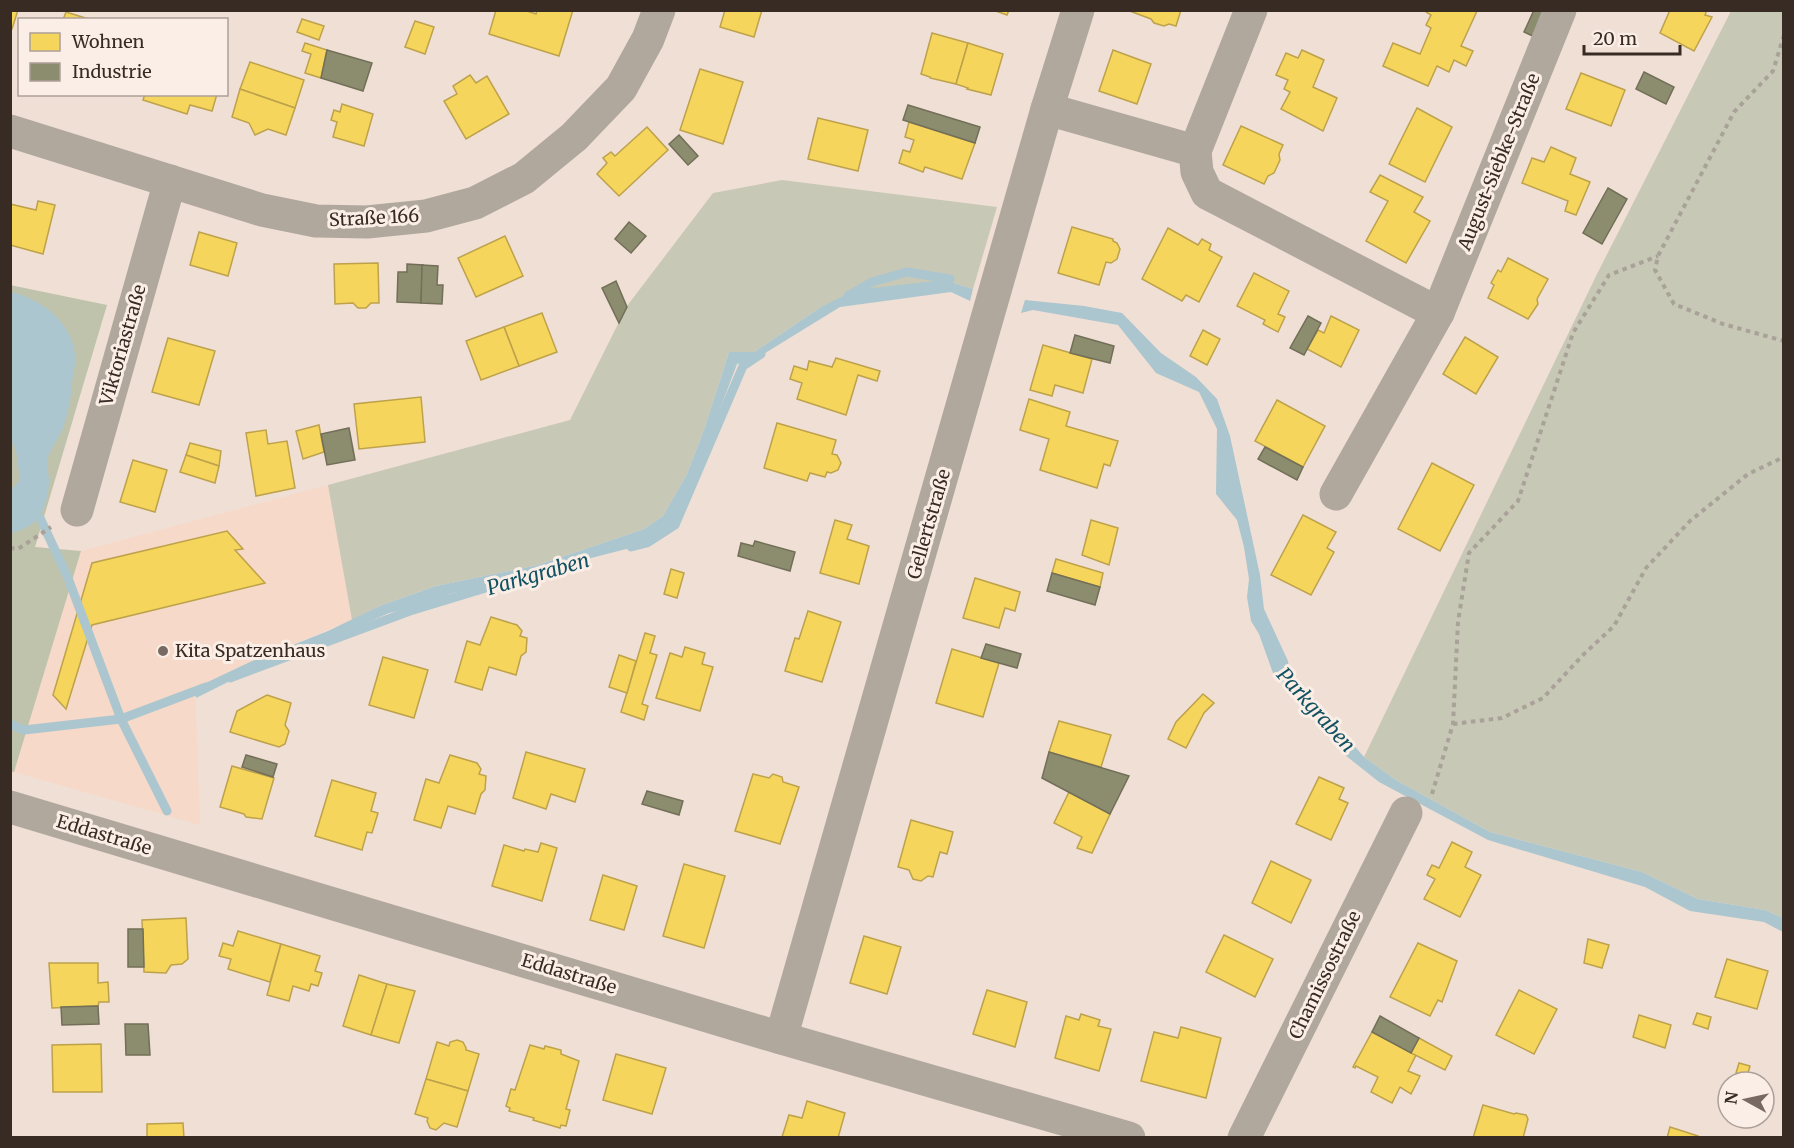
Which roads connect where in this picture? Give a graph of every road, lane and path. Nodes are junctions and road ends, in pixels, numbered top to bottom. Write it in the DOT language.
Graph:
graph roads {
  1 [pos="659,10"];
  2 [pos="1078,10"];
  3 [pos="1251,10"];
  4 [pos="1560,10"];
  5 [pos="1784,35"];
  6 [pos="1047,109"];
  7 [pos="10,131"];
  8 [pos="1195,151"];
  9 [pos="170,181"];
  10 [pos="1658,256"];
  11 [pos="1438,313"];
  12 [pos="1784,341"];
  13 [pos="1784,457"];
  14 [pos="1336,494"];
  15 [pos="77,510"];
  16 [pos="10,548"];
  17 [pos="1453,724"];
  18 [pos="10,807"];
  19 [pos="1406,813"];
  20 [pos="781,1038"];
  21 [pos="1129,1137"];
  22 [pos="1244,1137"];
  1 -- 9 [label="street, Straße 166"];
  2 -- 6 [label="street, Gellertstraße"];
  3 -- 8 [label="street"];
  4 -- 11 [label="street, August-Siebke-Straße"];
  5 -- 10 [label="path"];
  6 -- 8 [label="street"];
  6 -- 20 [label="street, Gellertstraße"];
  7 -- 9 [label="street, Straße 166"];
  8 -- 11 [label="street"];
  9 -- 15 [label="street, Viktoriastraße"];
  10 -- 12 [label="path"];
  10 -- 17 [label="path"];
  11 -- 14 [label="street, August-Siebke-Straße"];
  13 -- 17 [label="path"];
  15 -- 16 [label="path"];
  17 -- 19 [label="path"];
  18 -- 20 [label="street, Eddastraße"];
  19 -- 22 [label="street, Chamissostraße"];
  20 -- 21 [label="street, Eddastraße"];
}
